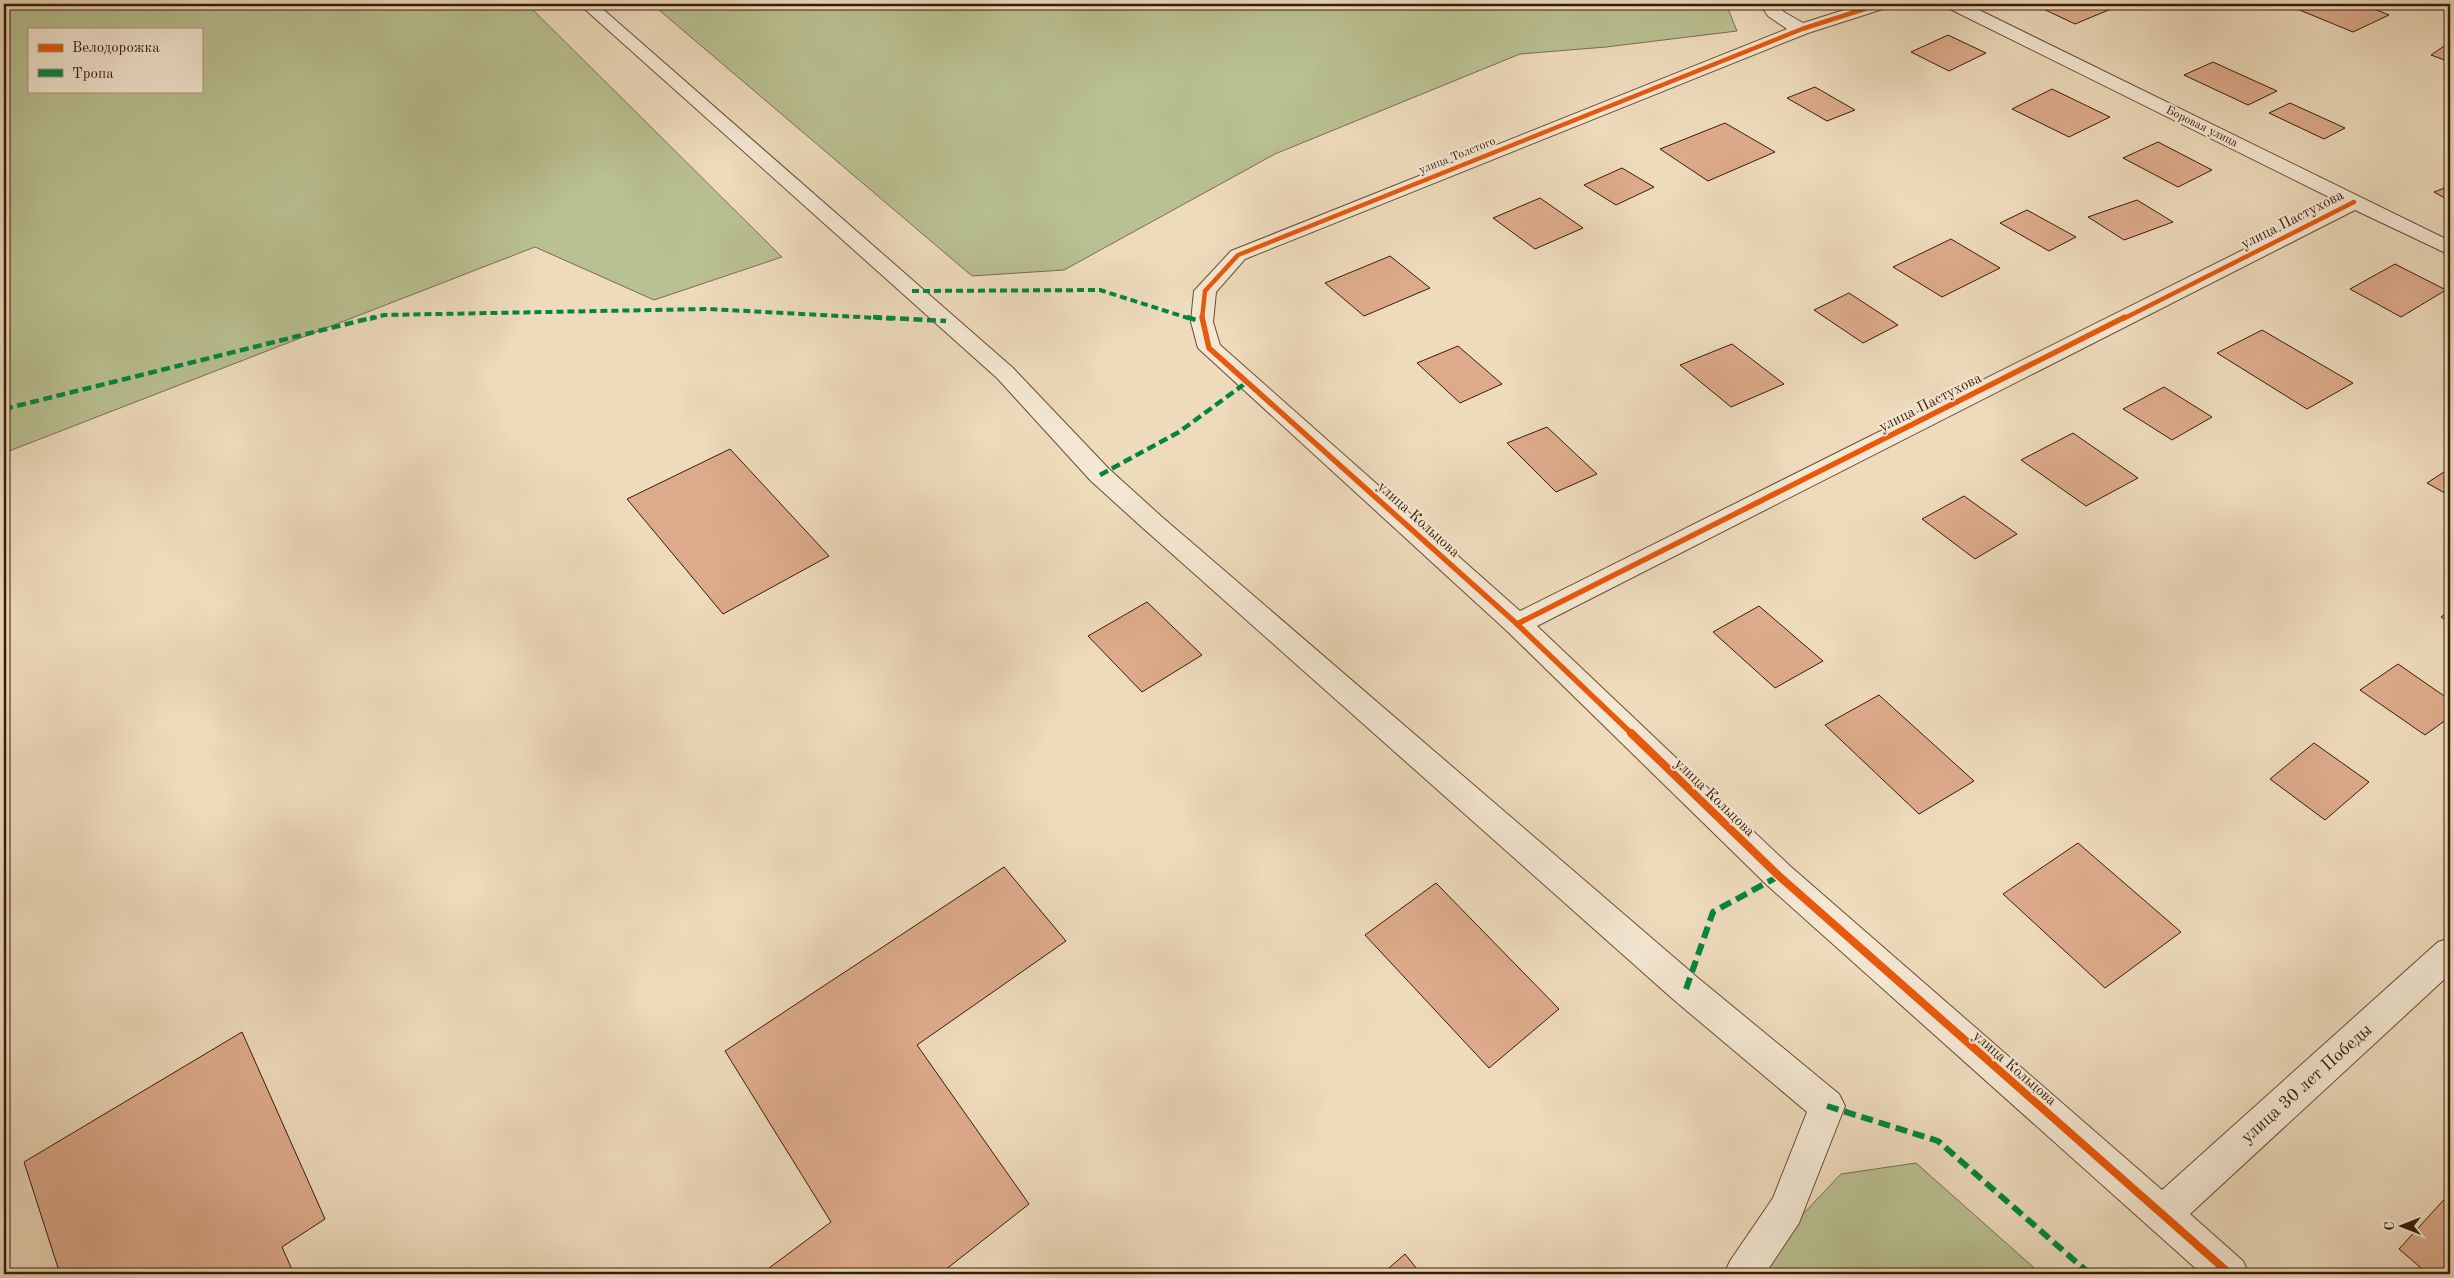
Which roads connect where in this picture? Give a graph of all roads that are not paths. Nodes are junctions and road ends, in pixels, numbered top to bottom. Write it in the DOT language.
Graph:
graph roads {
  1 [pos="587,4"];
  2 [pos="1768,4"];
  3 [pos="1880,4"];
  4 [pos="1954,4"];
  5 [pos="1802,30"];
  6 [pos="2354,202"];
  7 [pos="2450,249"];
  8 [pos="1202,322"];
  9 [pos="1517,624"];
  10 [pos="2450,953"];
  11 [pos="2162,1214"];
  12 [pos="1743,1274"];
  13 [pos="2230,1274"];
  1 -- 12 [label="street"];
  2 -- 5 [label="street"];
  3 -- 5 [label="street, улица Толстого"];
  4 -- 6 [label="street, Боровая улица"];
  5 -- 8 [label="street, улица Толстого"];
  6 -- 7 [label="street, Боровая улица"];
  6 -- 9 [label="street, улица Пастухова"];
  8 -- 9 [label="street, улица Кольцова"];
  9 -- 11 [label="street, улица Кольцова"];
  10 -- 11 [label="street, улица 30 лет Победы"];
  11 -- 13 [label="street, улица Кольцова"];
}
